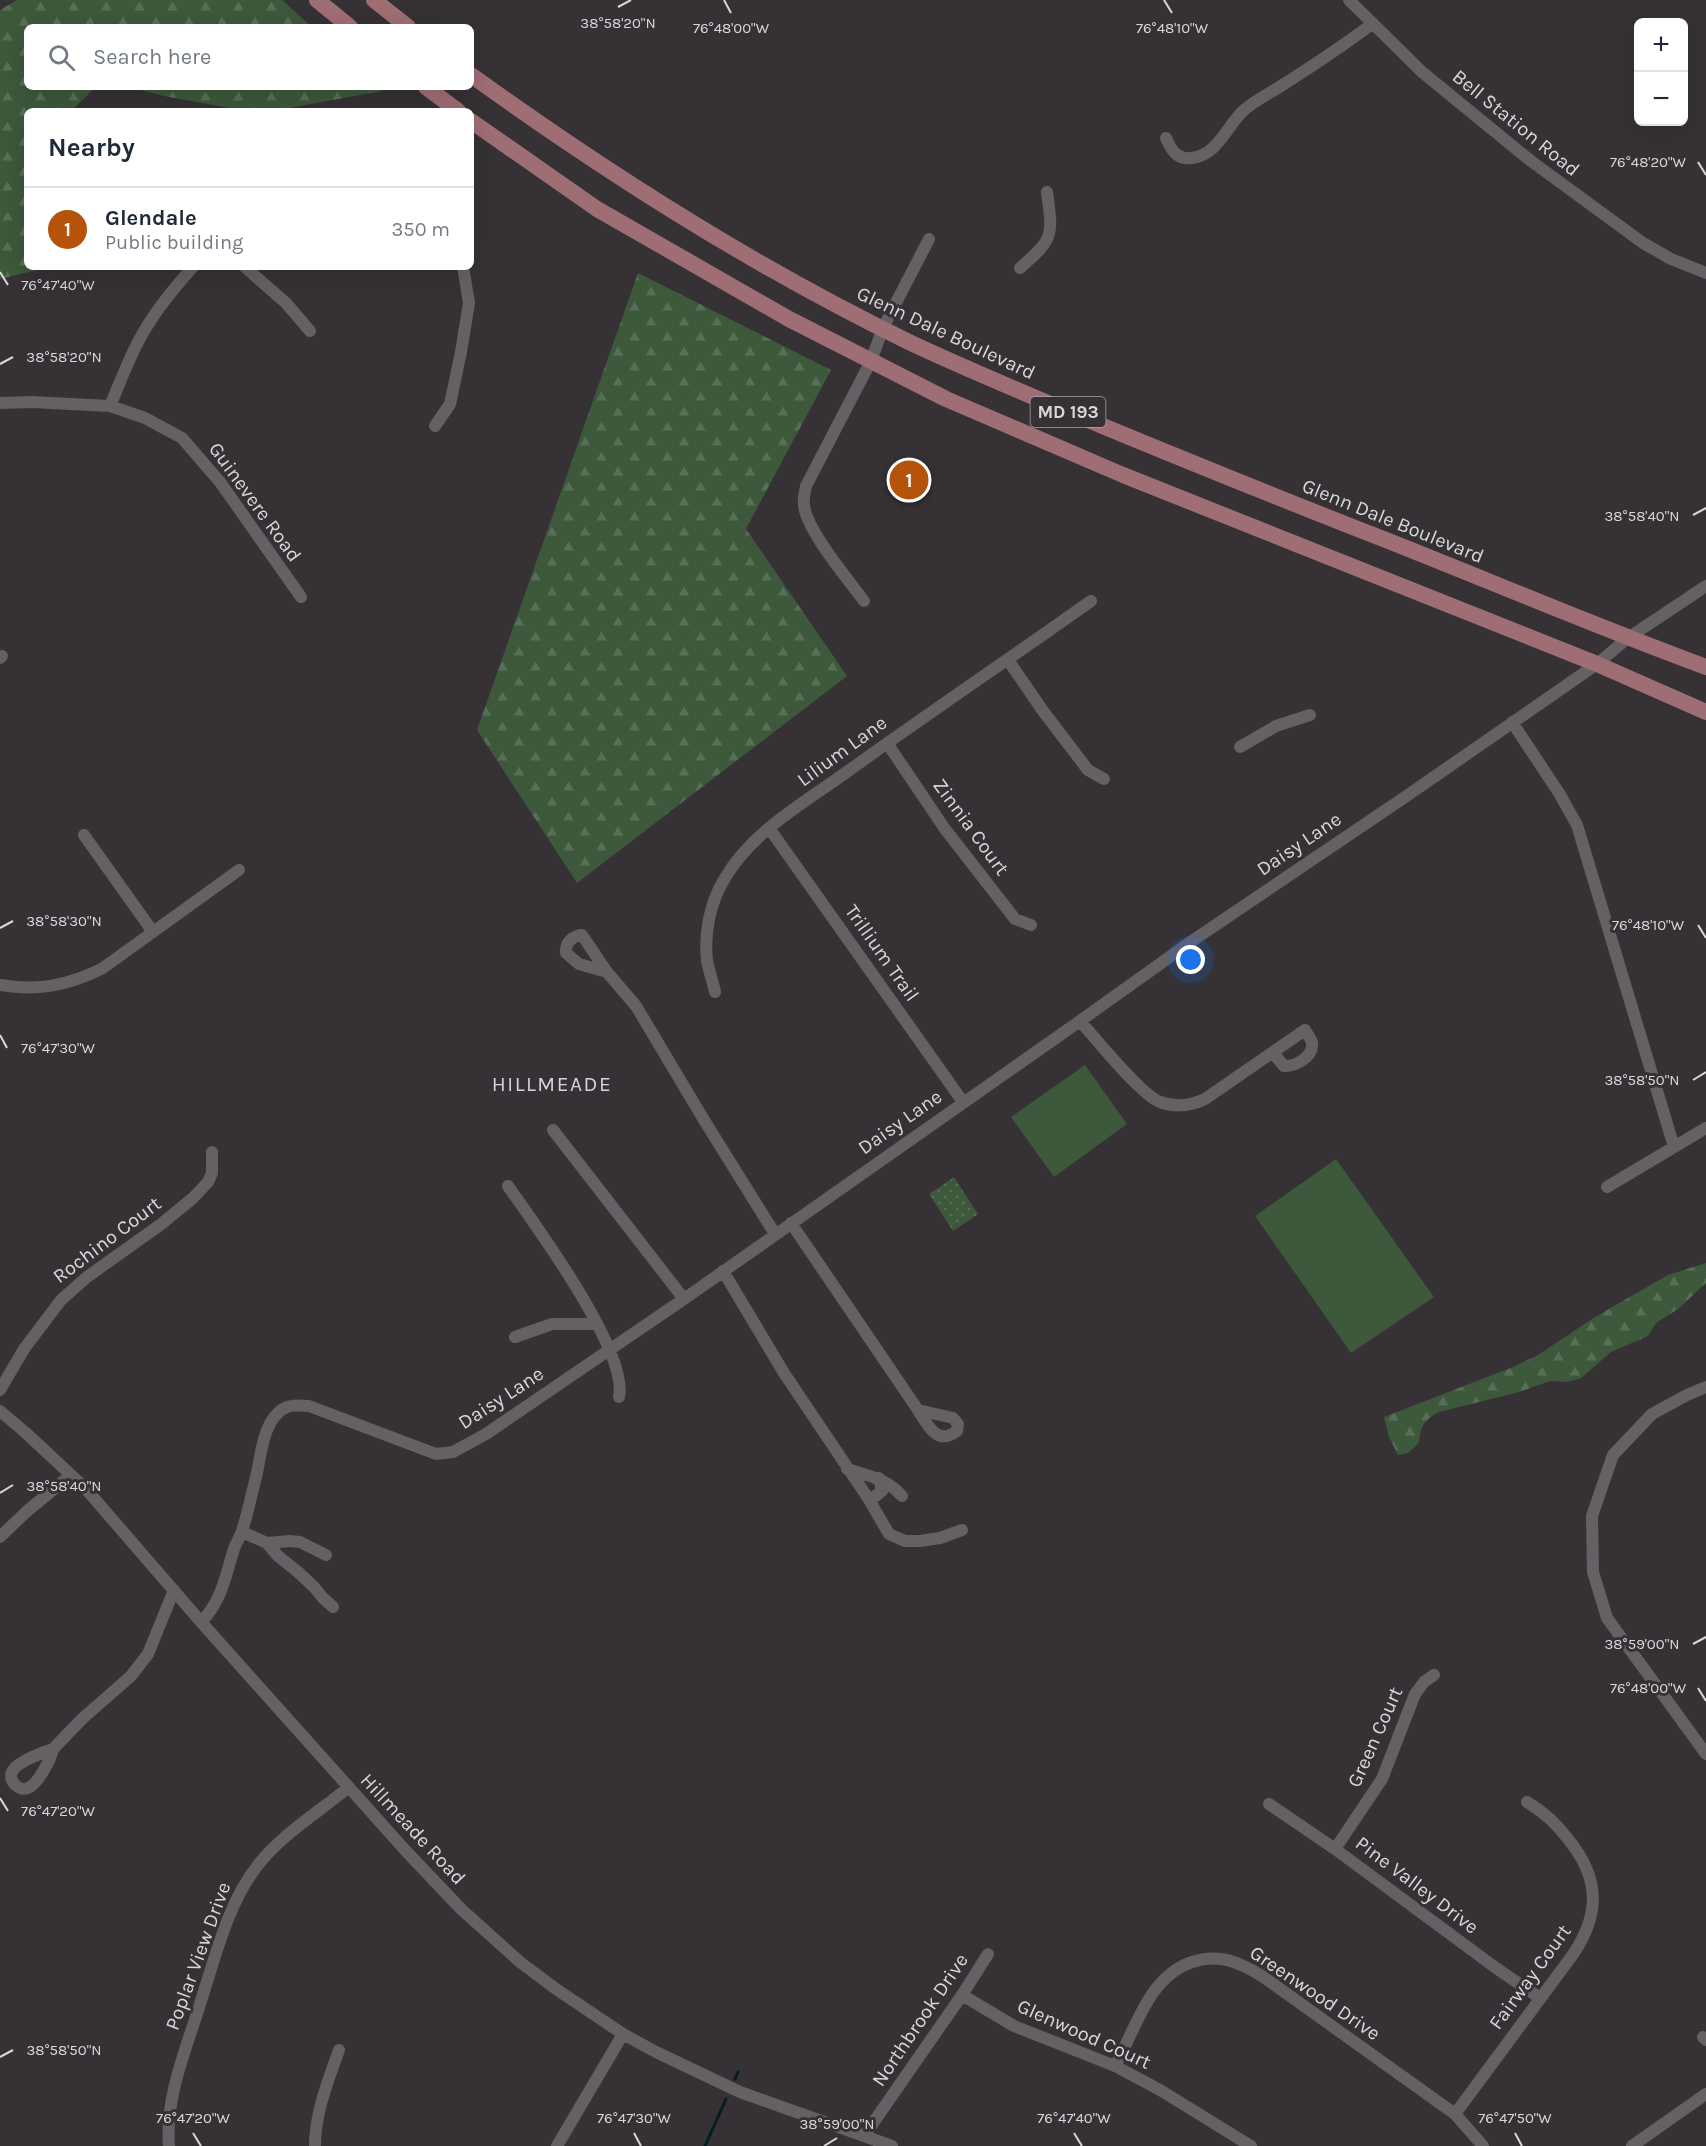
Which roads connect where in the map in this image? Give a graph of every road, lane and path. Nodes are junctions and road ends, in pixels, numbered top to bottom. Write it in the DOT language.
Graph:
graph roads {
  1 [pos="317,0"];
  2 [pos="374,0"];
  3 [pos="1349,0"];
  4 [pos="346,24"];
  5 [pos="404,24"];
  6 [pos="1372,24"];
  7 [pos="474,77"];
  8 [pos="430,90"];
  9 [pos="454,108"];
  10 [pos="474,123"];
  11 [pos="1166,138"];
  12 [pos="1047,192"];
  13 [pos="929,239"];
  14 [pos="1020,268"];
  15 [pos="190,270"];
  16 [pos="248,270"];
  17 [pos="464,270"];
  18 [pos="1706,273"];
  19 [pos="883,328"];
  20 [pos="310,331"];
  21 [pos="871,361"];
  22 [pos="0,403"];
  23 [pos="110,406"];
  24 [pos="435,426"];
  25 [pos="1706,586"];
  26 [pos="301,597"];
  27 [pos="864,601"];
  28 [pos="1091,601"];
  29 [pos="1628,638"];
  30 [pos="1008,660"];
  31 [pos="1596,664"];
  32 [pos="1706,667"];
  33 [pos="1706,712"];
  34 [pos="1310,715"];
  35 [pos="1512,722"];
  36 [pos="887,743"];
  37 [pos="1240,747"];
  38 [pos="1104,779"];
  39 [pos="769,828"];
  40 [pos="84,835"];
  41 [pos="239,870"];
  42 [pos="1031,925"];
  43 [pos="153,932"];
  44 [pos="607,972"];
  45 [pos="0,985"];
  46 [pos="715,992"];
  47 [pos="1080,1021"];
  48 [pos="1273,1053"];
  49 [pos="963,1102"];
  50 [pos="1706,1128"];
  51 [pos="553,1130"];
  52 [pos="1674,1147"];
  53 [pos="212,1152"];
  54 [pos="508,1186"];
  55 [pos="1607,1187"];
  56 [pos="791,1223"];
  57 [pos="775,1234"];
  58 [pos="723,1271"];
  59 [pos="684,1299"];
  60 [pos="596,1324"];
  61 [pos="515,1337"];
  62 [pos="609,1349"];
  63 [pos="1706,1387"];
  64 [pos="0,1390"];
  65 [pos="619,1397"];
  66 [pos="918,1410"];
  67 [pos="0,1411"];
  68 [pos="847,1469"];
  69 [pos="71,1475"];
  70 [pos="879,1478"];
  71 [pos="902,1496"];
  72 [pos="868,1498"];
  73 [pos="962,1530"];
  74 [pos="242,1532"];
  75 [pos="0,1537"];
  76 [pos="267,1543"];
  77 [pos="326,1555"];
  78 [pos="174,1590"];
  79 [pos="333,1607"];
  80 [pos="201,1622"];
  81 [pos="1434,1675"];
  82 [pos="53,1749"];
  83 [pos="1706,1754"];
  84 [pos="349,1787"];
  85 [pos="1527,1802"];
  86 [pos="1269,1804"];
  87 [pos="1335,1849"];
  88 [pos="988,1954"];
  89 [pos="962,1995"];
  90 [pos="1540,1998"];
  91 [pos="623,2034"];
  92 [pos="339,2050"];
  93 [pos="1115,2066"];
  94 [pos="1706,2094"];
  95 [pos="1455,2114"];
  96 [pos="864,2136"];
  97 [pos="169,2146"];
  98 [pos="315,2146"];
  99 [pos="556,2146"];
  100 [pos="892,2146"];
  101 [pos="1251,2146"];
  102 [pos="1483,2146"];
  103 [pos="1632,2146"];
  1 -- 4 [label="main road"];
  2 -- 5 [label="main road"];
  3 -- 6 [label="street, Bell Station Road"];
  6 -- 11 [label="street"];
  6 -- 18 [label="street, Bell Station Road"];
  7 -- 19 [label="main road, Glenn Dale Boulevard / MD 193"];
  8 -- 9 [label="main road"];
  10 -- 21 [label="main road, MD 193"];
  12 -- 14 [label="street"];
  13 -- 19 [label="street"];
  15 -- 23 [label="street"];
  16 -- 20 [label="street"];
  17 -- 24 [label="street"];
  19 -- 21 [label="street"];
  19 -- 29 [label="main road, Glenn Dale Boulevard / MD 193"];
  21 -- 27 [label="street"];
  21 -- 31 [label="main road, MD 193"];
  22 -- 23 [label="street, Guinevere Road"];
  23 -- 26 [label="street, Guinevere Road"];
  25 -- 29 [label="street, Daisy Lane"];
  28 -- 30 [label="street, Lilium Lane"];
  29 -- 31 [label="street, Daisy Lane"];
  29 -- 32 [label="main road, Glenn Dale Boulevard / MD 193"];
  30 -- 36 [label="street, Lilium Lane"];
  30 -- 38 [label="street"];
  31 -- 33 [label="main road, MD 193"];
  31 -- 35 [label="street, Daisy Lane"];
  34 -- 37 [label="street"];
  35 -- 47 [label="street, Daisy Lane"];
  35 -- 52 [label="street"];
  36 -- 39 [label="street, Lilium Lane"];
  36 -- 42 [label="street, Zinnia Court"];
  39 -- 46 [label="street, Lilium Lane"];
  39 -- 49 [label="street, Trillium Trail"];
  40 -- 43 [label="street"];
  41 -- 43 [label="street"];
  43 -- 45 [label="street"];
  44 -- 57 [label="street"];
  47 -- 48 [label="street"];
  47 -- 49 [label="street, Daisy Lane"];
  49 -- 56 [label="street, Daisy Lane"];
  50 -- 52 [label="street"];
  51 -- 59 [label="street"];
  52 -- 55 [label="street"];
  53 -- 64 [label="street, Rochino Court"];
  54 -- 60 [label="street"];
  56 -- 57 [label="street, Daisy Lane"];
  56 -- 66 [label="street"];
  57 -- 58 [label="street, Daisy Lane"];
  58 -- 59 [label="street, Daisy Lane"];
  58 -- 68 [label="street"];
  59 -- 62 [label="street, Daisy Lane"];
  60 -- 61 [label="street"];
  60 -- 62 [label="street"];
  62 -- 65 [label="street"];
  62 -- 74 [label="street, Daisy Lane"];
  63 -- 83 [label="street"];
  67 -- 69 [label="street, Hillmeade Road"];
  68 -- 70 [label="street"];
  68 -- 72 [label="street"];
  69 -- 75 [label="street"];
  69 -- 78 [label="street, Hillmeade Road"];
  70 -- 71 [label="street"];
  70 -- 72 [label="street"];
  72 -- 73 [label="street"];
  74 -- 76 [label="street"];
  74 -- 80 [label="street, Daisy Lane"];
  76 -- 77 [label="street"];
  76 -- 79 [label="street"];
  78 -- 80 [label="street, Hillmeade Road"];
  78 -- 82 [label="street"];
  80 -- 84 [label="street, Hillmeade Road"];
  81 -- 87 [label="street, Green Court"];
  84 -- 91 [label="street, Hillmeade Road"];
  84 -- 97 [label="street, Poplar View Drive"];
  85 -- 90 [label="street, Fairway Court"];
  86 -- 87 [label="street, Pine Valley Drive"];
  87 -- 90 [label="street, Pine Valley Drive"];
  88 -- 89 [label="street, Northbrook Drive"];
  89 -- 93 [label="street, Glenwood Court"];
  89 -- 96 [label="street, Northbrook Drive"];
  90 -- 95 [label="street, Fairway Court"];
  91 -- 96 [label="street, Hillmeade Road"];
  91 -- 99 [label="street"];
  92 -- 98 [label="street"];
  93 -- 95 [label="street, Greenwood Drive"];
  93 -- 101 [label="street, Glenwood Court"];
  94 -- 103 [label="street"];
  95 -- 102 [label="street, Greenwood Drive"];
  96 -- 100 [label="street, Hillmeade Road"];
}
